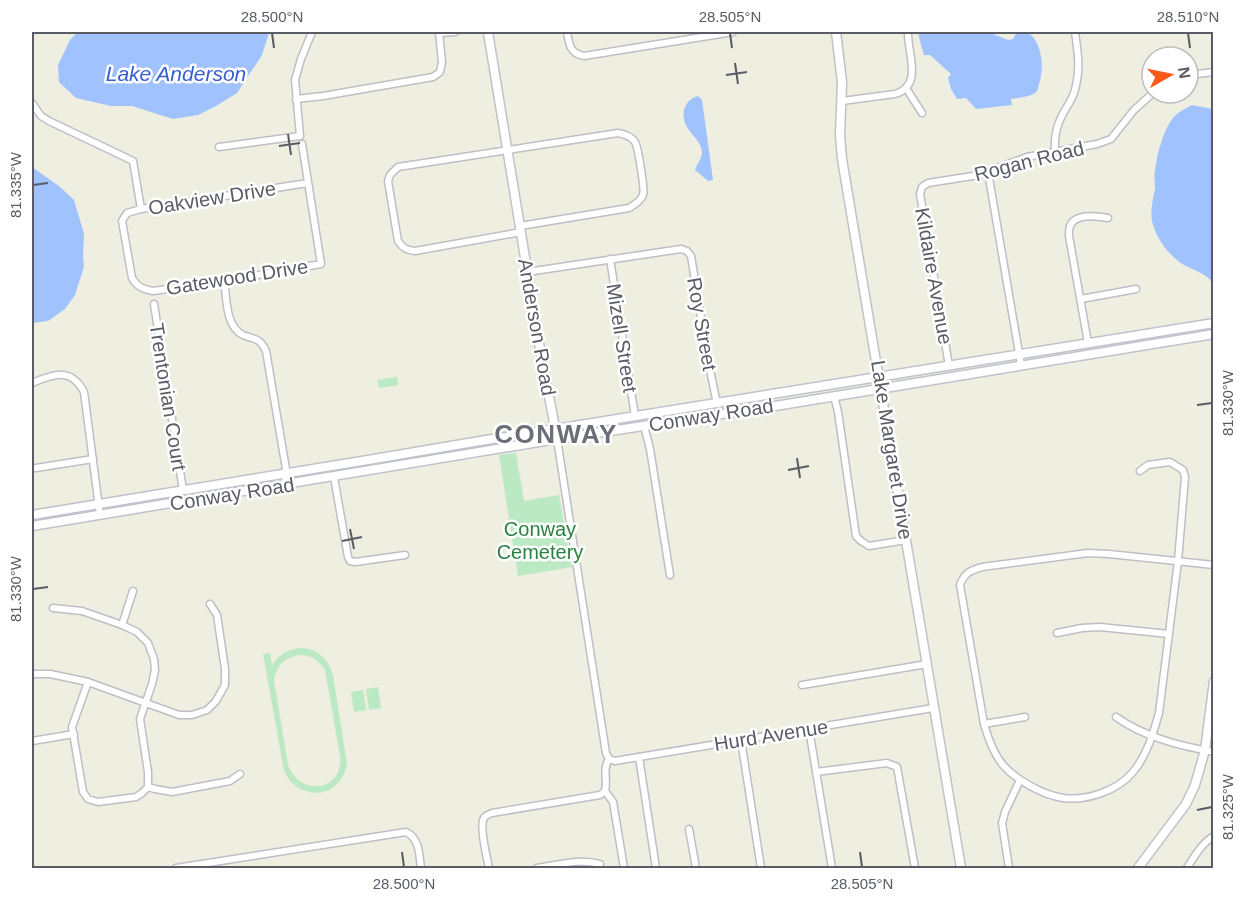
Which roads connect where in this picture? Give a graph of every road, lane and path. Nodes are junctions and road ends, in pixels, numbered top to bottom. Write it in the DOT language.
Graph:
graph roads {
  1 [pos="312,32"];
  2 [pos="439,32"];
  3 [pos="455,32"];
  4 [pos="488,32"];
  5 [pos="567,32"];
  6 [pos="733,32"];
  7 [pos="836,32"];
  8 [pos="908,32"];
  9 [pos="1075,32"];
  10 [pos="906,88"];
  11 [pos="296,99"];
  12 [pos="842,101"];
  13 [pos="32,103"];
  14 [pos="1140,105"];
  15 [pos="922,113"];
  16 [pos="302,144"];
  17 [pos="219,147"];
  18 [pos="507,150"];
  19 [pos="1055,151"];
  20 [pos="988,172"];
  21 [pos="308,183"];
  22 [pos="922,187"];
  23 [pos="141,209"];
  24 [pos="1108,218"];
  25 [pos="520,229"];
  26 [pos="610,259"];
  27 [pos="527,272"];
  28 [pos="224,281"];
  29 [pos="1137,290"];
  30 [pos="153,291"];
  31 [pos="1081,299"];
  32 [pos="154,304"];
  33 [pos="1214,323"];
  34 [pos="1214,334"];
  35 [pos="1088,343"];
  36 [pos="1019,354"];
  37 [pos="1021,365"];
  38 [pos="950,366"];
  39 [pos="879,377"];
  40 [pos="32,383"];
  41 [pos="881,388"];
  42 [pos="834,396"];
  43 [pos="717,404"];
  44 [pos="668,411"];
  45 [pos="635,416"];
  46 [pos="644,426"];
  47 [pos="555,429"];
  48 [pos="557,439"];
  49 [pos="437,448"];
  50 [pos="93,459"];
  51 [pos="368,460"];
  52 [pos="435,460"];
  53 [pos="36,468"];
  54 [pos="1140,471"];
  55 [pos="286,474"];
  56 [pos="334,477"];
  57 [pos="231,482"];
  58 [pos="285,485"];
  59 [pos="183,490"];
  60 [pos="200,499"];
  61 [pos="98,504"];
  62 [pos="153,506"];
  63 [pos="32,515"];
  64 [pos="100,515"];
  65 [pos="32,526"];
  66 [pos="906,540"];
  67 [pos="405,555"];
  68 [pos="1178,561"];
  69 [pos="1214,565"];
  70 [pos="670,575"];
  71 [pos="134,591"];
  72 [pos="210,604"];
  73 [pos="53,608"];
  74 [pos="122,625"];
  75 [pos="1057,633"];
  76 [pos="1169,634"];
  77 [pos="927,664"];
  78 [pos="32,674"];
  79 [pos="1214,681"];
  80 [pos="88,682"];
  81 [pos="802,684"];
  82 [pos="145,703"];
  83 [pos="933,708"];
  84 [pos="1025,717"];
  85 [pos="1116,717"];
  86 [pos="984,723"];
  87 [pos="809,729"];
  88 [pos="74,734"];
  89 [pos="1152,736"];
  90 [pos="741,740"];
  91 [pos="32,741"];
  92 [pos="1209,751"];
  93 [pos="639,757"];
  94 [pos="609,759"];
  95 [pos="816,772"];
  96 [pos="240,774"];
  97 [pos="1020,780"];
  98 [pos="148,787"];
  99 [pos="605,791"];
  100 [pos="689,829"];
  101 [pos="1214,836"];
  102 [pos="600,864"];
  103 [pos="176,868"];
  104 [pos="421,868"];
  105 [pos="489,868"];
  106 [pos="537,868"];
  107 [pos="624,868"];
  108 [pos="656,868"];
  109 [pos="696,868"];
  110 [pos="761,868"];
  111 [pos="832,868"];
  112 [pos="915,868"];
  113 [pos="961,868"];
  114 [pos="1009,868"];
  115 [pos="1138,868"];
  116 [pos="1187,868"];
  1 -- 11 [label="street"];
  2 -- 3 [label="street"];
  2 -- 11 [label="street"];
  4 -- 18 [label="main road, Anderson Road"];
  5 -- 6 [label="street"];
  7 -- 12 [label="main road, Lake Margaret Drive"];
  8 -- 10 [label="street"];
  9 -- 19 [label="street"];
  10 -- 12 [label="street"];
  10 -- 15 [label="street"];
  11 -- 17 [label="street"];
  12 -- 39 [label="main road, Lake Margaret Drive"];
  13 -- 23 [label="street"];
  14 -- 19 [label="street, Rogan Road"];
  16 -- 21 [label="street"];
  18 -- 25 [label="main road, Anderson Road"];
  18 -- 25 [label="street"];
  18 -- 25 [label="street"];
  19 -- 20 [label="street, Rogan Road"];
  20 -- 22 [label="street, Rogan Road"];
  20 -- 36 [label="street"];
  21 -- 23 [label="street, Oakview Drive"];
  21 -- 28 [label="street, Gatewood Drive"];
  22 -- 38 [label="street, Kildaire Avenue"];
  23 -- 30 [label="street, Oakview Drive"];
  24 -- 31 [label="street"];
  25 -- 27 [label="main road, Anderson Road"];
  26 -- 27 [label="street"];
  26 -- 43 [label="street, Roy Street"];
  26 -- 45 [label="street, Mizell Street"];
  27 -- 47 [label="main road, Anderson Road"];
  28 -- 30 [label="street, Gatewood Drive"];
  28 -- 55 [label="street"];
  29 -- 31 [label="street"];
  31 -- 35 [label="street"];
  32 -- 59 [label="street, Trentonian Court"];
  33 -- 35 [label="main road, Conway Road"];
  34 -- 37 [label="main road, Conway Road"];
  35 -- 36 [label="main road, Conway Road"];
  36 -- 37 [label="street"];
  36 -- 38 [label="main road, Conway Road"];
  37 -- 41 [label="main road, Conway Road"];
  38 -- 39 [label="main road, Conway Road"];
  39 -- 41 [label="main road, Lake Margaret Drive"];
  39 -- 43 [label="main road, Conway Road"];
  40 -- 50 [label="street"];
  41 -- 42 [label="main road, Conway Road"];
  41 -- 66 [label="main road, Lake Margaret Drive"];
  42 -- 46 [label="main road, Conway Road"];
  42 -- 66 [label="street"];
  43 -- 44 [label="main road, Conway Road"];
  44 -- 45 [label="main road, Conway Road"];
  44 -- 46 [label="main road"];
  45 -- 47 [label="main road, Conway Road"];
  46 -- 48 [label="main road, Conway Road"];
  46 -- 70 [label="street"];
  47 -- 48 [label="main road, Anderson Road"];
  47 -- 49 [label="main road, Conway Road"];
  48 -- 52 [label="main road, Conway Road"];
  48 -- 94 [label="street, Anderson Road"];
  49 -- 51 [label="main road, Conway Road"];
  49 -- 52 [label="street"];
  50 -- 53 [label="street"];
  50 -- 61 [label="street"];
  51 -- 55 [label="main road, Conway Road"];
  51 -- 56 [label="main road"];
  52 -- 56 [label="main road, Conway Road"];
  54 -- 68 [label="street"];
  55 -- 57 [label="main road, Conway Road"];
  55 -- 58 [label="street"];
  56 -- 58 [label="main road, Conway Road"];
  56 -- 67 [label="street"];
  57 -- 59 [label="main road, Conway Road"];
  57 -- 60 [label="main road"];
  58 -- 60 [label="main road, Conway Road"];
  59 -- 61 [label="main road, Conway Road"];
  59 -- 62 [label="main road"];
  60 -- 62 [label="main road, Conway Road"];
  61 -- 63 [label="main road, Conway Road"];
  61 -- 64 [label="street"];
  62 -- 64 [label="main road, Conway Road"];
  64 -- 65 [label="main road, Conway Road"];
  66 -- 77 [label="main road, Lake Margaret Drive"];
  68 -- 69 [label="street"];
  68 -- 76 [label="street"];
  68 -- 86 [label="street"];
  71 -- 74 [label="street"];
  72 -- 82 [label="street"];
  73 -- 74 [label="street"];
  74 -- 82 [label="street"];
  75 -- 76 [label="street"];
  76 -- 89 [label="street"];
  77 -- 81 [label="street"];
  77 -- 83 [label="main road, Lake Margaret Drive"];
  78 -- 80 [label="street"];
  79 -- 92 [label="main road"];
  80 -- 82 [label="street"];
  80 -- 88 [label="street"];
  82 -- 98 [label="street"];
  83 -- 87 [label="street, Hurd Avenue"];
  83 -- 113 [label="main road, Lake Margaret Drive"];
  84 -- 86 [label="street"];
  85 -- 89 [label="street"];
  86 -- 97 [label="street"];
  87 -- 90 [label="street, Hurd Avenue"];
  87 -- 95 [label="street"];
  88 -- 91 [label="street"];
  88 -- 98 [label="street"];
  89 -- 92 [label="street"];
  89 -- 97 [label="street"];
  90 -- 93 [label="street, Hurd Avenue"];
  90 -- 110 [label="street"];
  92 -- 115 [label="main road"];
  93 -- 94 [label="street, Hurd Avenue"];
  93 -- 108 [label="street"];
  94 -- 99 [label="street, Anderson Road"];
  95 -- 111 [label="street"];
  95 -- 112 [label="street"];
  96 -- 98 [label="street"];
  97 -- 114 [label="street"];
  99 -- 105 [label="street"];
  99 -- 107 [label="street, Anderson Road"];
  100 -- 109 [label="street"];
  101 -- 116 [label="street"];
  102 -- 106 [label="street"];
  103 -- 104 [label="street"];
}
